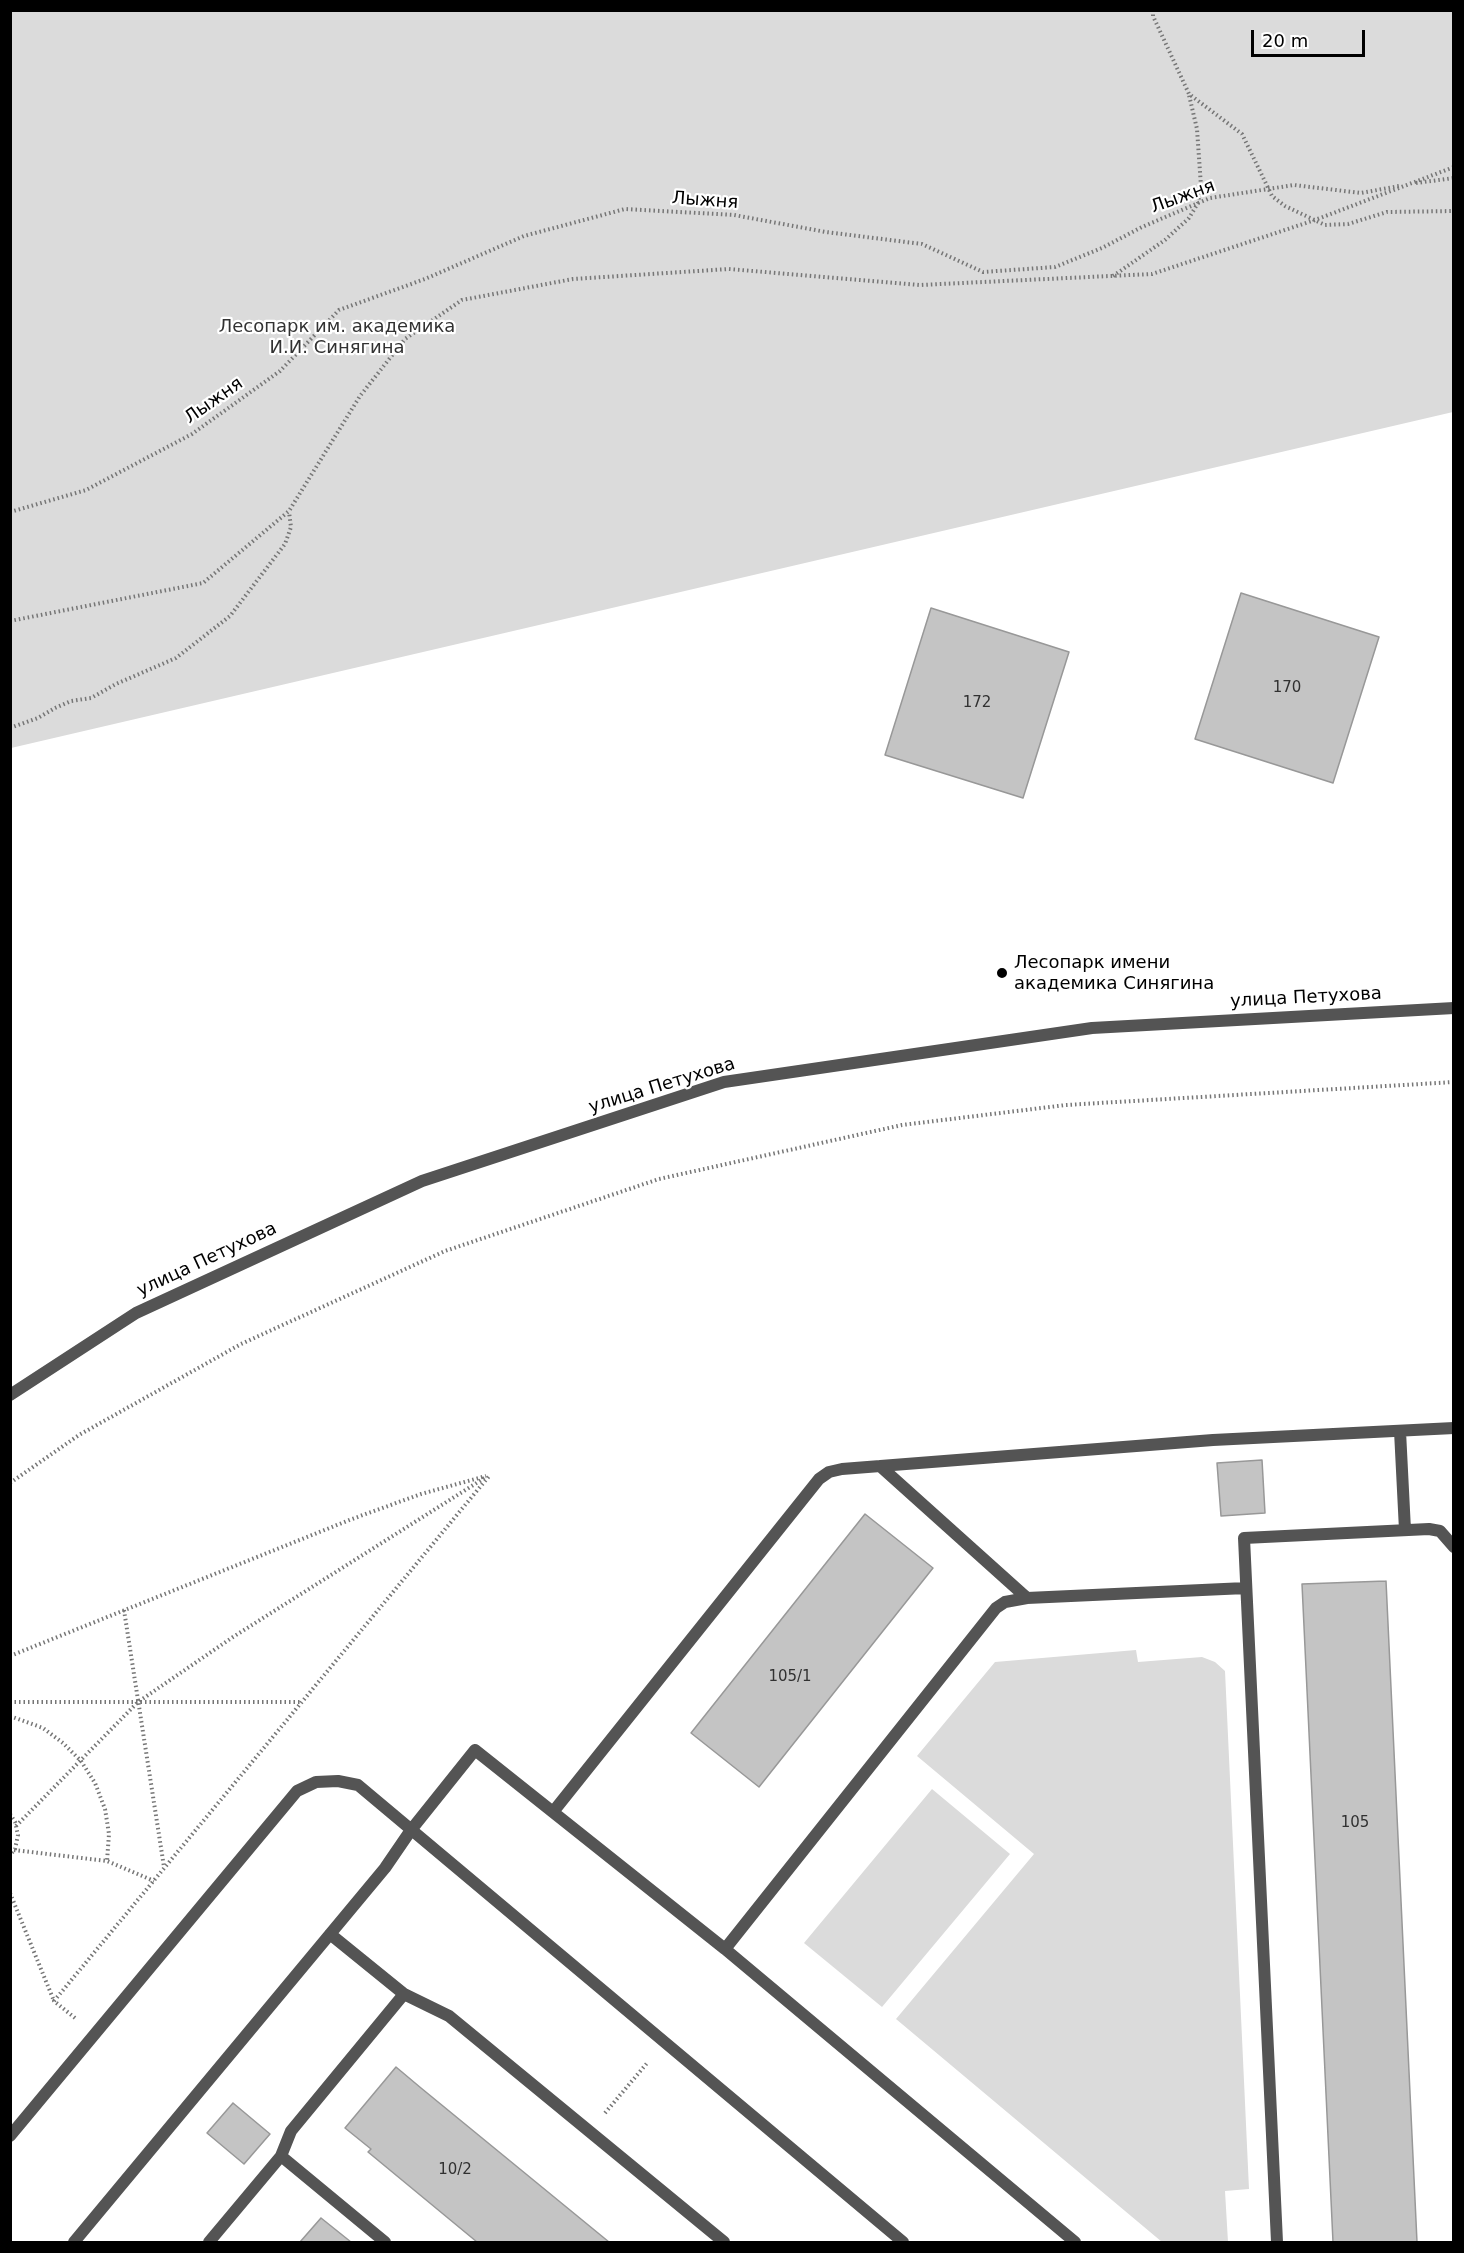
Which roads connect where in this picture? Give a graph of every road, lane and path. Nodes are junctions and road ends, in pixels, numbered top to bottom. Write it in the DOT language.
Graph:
graph roads {
  1 [pos="1153,10"];
  2 [pos="1189,94"];
  3 [pos="1454,167"];
  4 [pos="1454,178"];
  5 [pos="1408,184"];
  6 [pos="1269,189"];
  7 [pos="1198,203"];
  8 [pos="1454,212"];
  9 [pos="1315,220"];
  10 [pos="1113,276"];
  11 [pos="289,511"];
  12 [pos="10,512"];
  13 [pos="10,621"];
  14 [pos="10,728"];
  15 [pos="1454,1008"];
  16 [pos="1454,1082"];
  17 [pos="10,1395"];
  18 [pos="1454,1428"];
  19 [pos="1400,1431"];
  20 [pos="880,1466"];
  21 [pos="490,1475"];
  22 [pos="10,1483"];
  23 [pos="1405,1530"];
  24 [pos="1454,1547"];
  25 [pos="1246,1588"];
  26 [pos="1027,1598"];
  27 [pos="124,1610"];
  28 [pos="10,1656"];
  29 [pos="10,1702"];
  30 [pos="138,1702"];
  31 [pos="301,1702"];
  32 [pos="10,1716"];
  33 [pos="81,1761"];
  34 [pos="553,1812"];
  35 [pos="10,1814"];
  36 [pos="16,1827"];
  37 [pos="411,1830"];
  38 [pos="14,1850"];
  39 [pos="10,1855"];
  40 [pos="107,1861"];
  41 [pos="164,1868"];
  42 [pos="154,1881"];
  43 [pos="10,1893"];
  44 [pos="330,1934"];
  45 [pos="725,1949"];
  46 [pos="404,1994"];
  47 [pos="54,2001"];
  48 [pos="95,2034"];
  49 [pos="664,2043"];
  50 [pos="590,2131"];
  51 [pos="10,2136"];
  52 [pos="281,2156"];
  53 [pos="74,2242"];
  54 [pos="209,2242"];
  55 [pos="386,2242"];
  56 [pos="724,2242"];
  57 [pos="903,2242"];
  58 [pos="1075,2242"];
  59 [pos="1277,2242"];
  1 -- 2 [label="path"];
  2 -- 6 [label="path"];
  2 -- 7 [label="path"];
  3 -- 5 [label="path"];
  4 -- 5 [label="path, Лыжня"];
  5 -- 6 [label="path, Лыжня"];
  5 -- 9 [label="path"];
  6 -- 7 [label="path, Лыжня"];
  6 -- 9 [label="path"];
  7 -- 10 [label="path"];
  7 -- 12 [label="path, Лыжня"];
  8 -- 9 [label="path"];
  9 -- 10 [label="path"];
  10 -- 11 [label="path"];
  11 -- 13 [label="path"];
  11 -- 14 [label="path"];
  15 -- 17 [label="street, улица Петухова"];
  16 -- 22 [label="path"];
  18 -- 19 [label="street"];
  19 -- 20 [label="street"];
  19 -- 23 [label="street"];
  20 -- 26 [label="street"];
  20 -- 34 [label="street"];
  21 -- 27 [label="path"];
  21 -- 30 [label="path"];
  21 -- 31 [label="path"];
  23 -- 24 [label="street"];
  23 -- 25 [label="street"];
  25 -- 26 [label="street"];
  25 -- 59 [label="street"];
  26 -- 45 [label="street"];
  27 -- 28 [label="path"];
  27 -- 30 [label="path"];
  29 -- 30 [label="path"];
  30 -- 31 [label="path"];
  30 -- 33 [label="path"];
  30 -- 41 [label="path"];
  31 -- 41 [label="path"];
  32 -- 33 [label="path"];
  33 -- 36 [label="path"];
  33 -- 40 [label="path"];
  34 -- 37 [label="street"];
  34 -- 45 [label="street"];
  35 -- 36 [label="path"];
  36 -- 38 [label="path"];
  37 -- 44 [label="street"];
  37 -- 48 [label="street"];
  37 -- 49 [label="street"];
  38 -- 39 [label="path"];
  38 -- 40 [label="path"];
  40 -- 42 [label="path"];
  41 -- 42 [label="path"];
  42 -- 47 [label="path"];
  43 -- 47 [label="path"];
  44 -- 46 [label="street"];
  44 -- 53 [label="street"];
  45 -- 58 [label="street"];
  46 -- 50 [label="street"];
  46 -- 52 [label="street"];
  47 -- 48 [label="path"];
  48 -- 51 [label="street"];
  49 -- 50 [label="path"];
  49 -- 57 [label="street"];
  50 -- 56 [label="street"];
  52 -- 54 [label="street"];
  52 -- 55 [label="street"];
}
